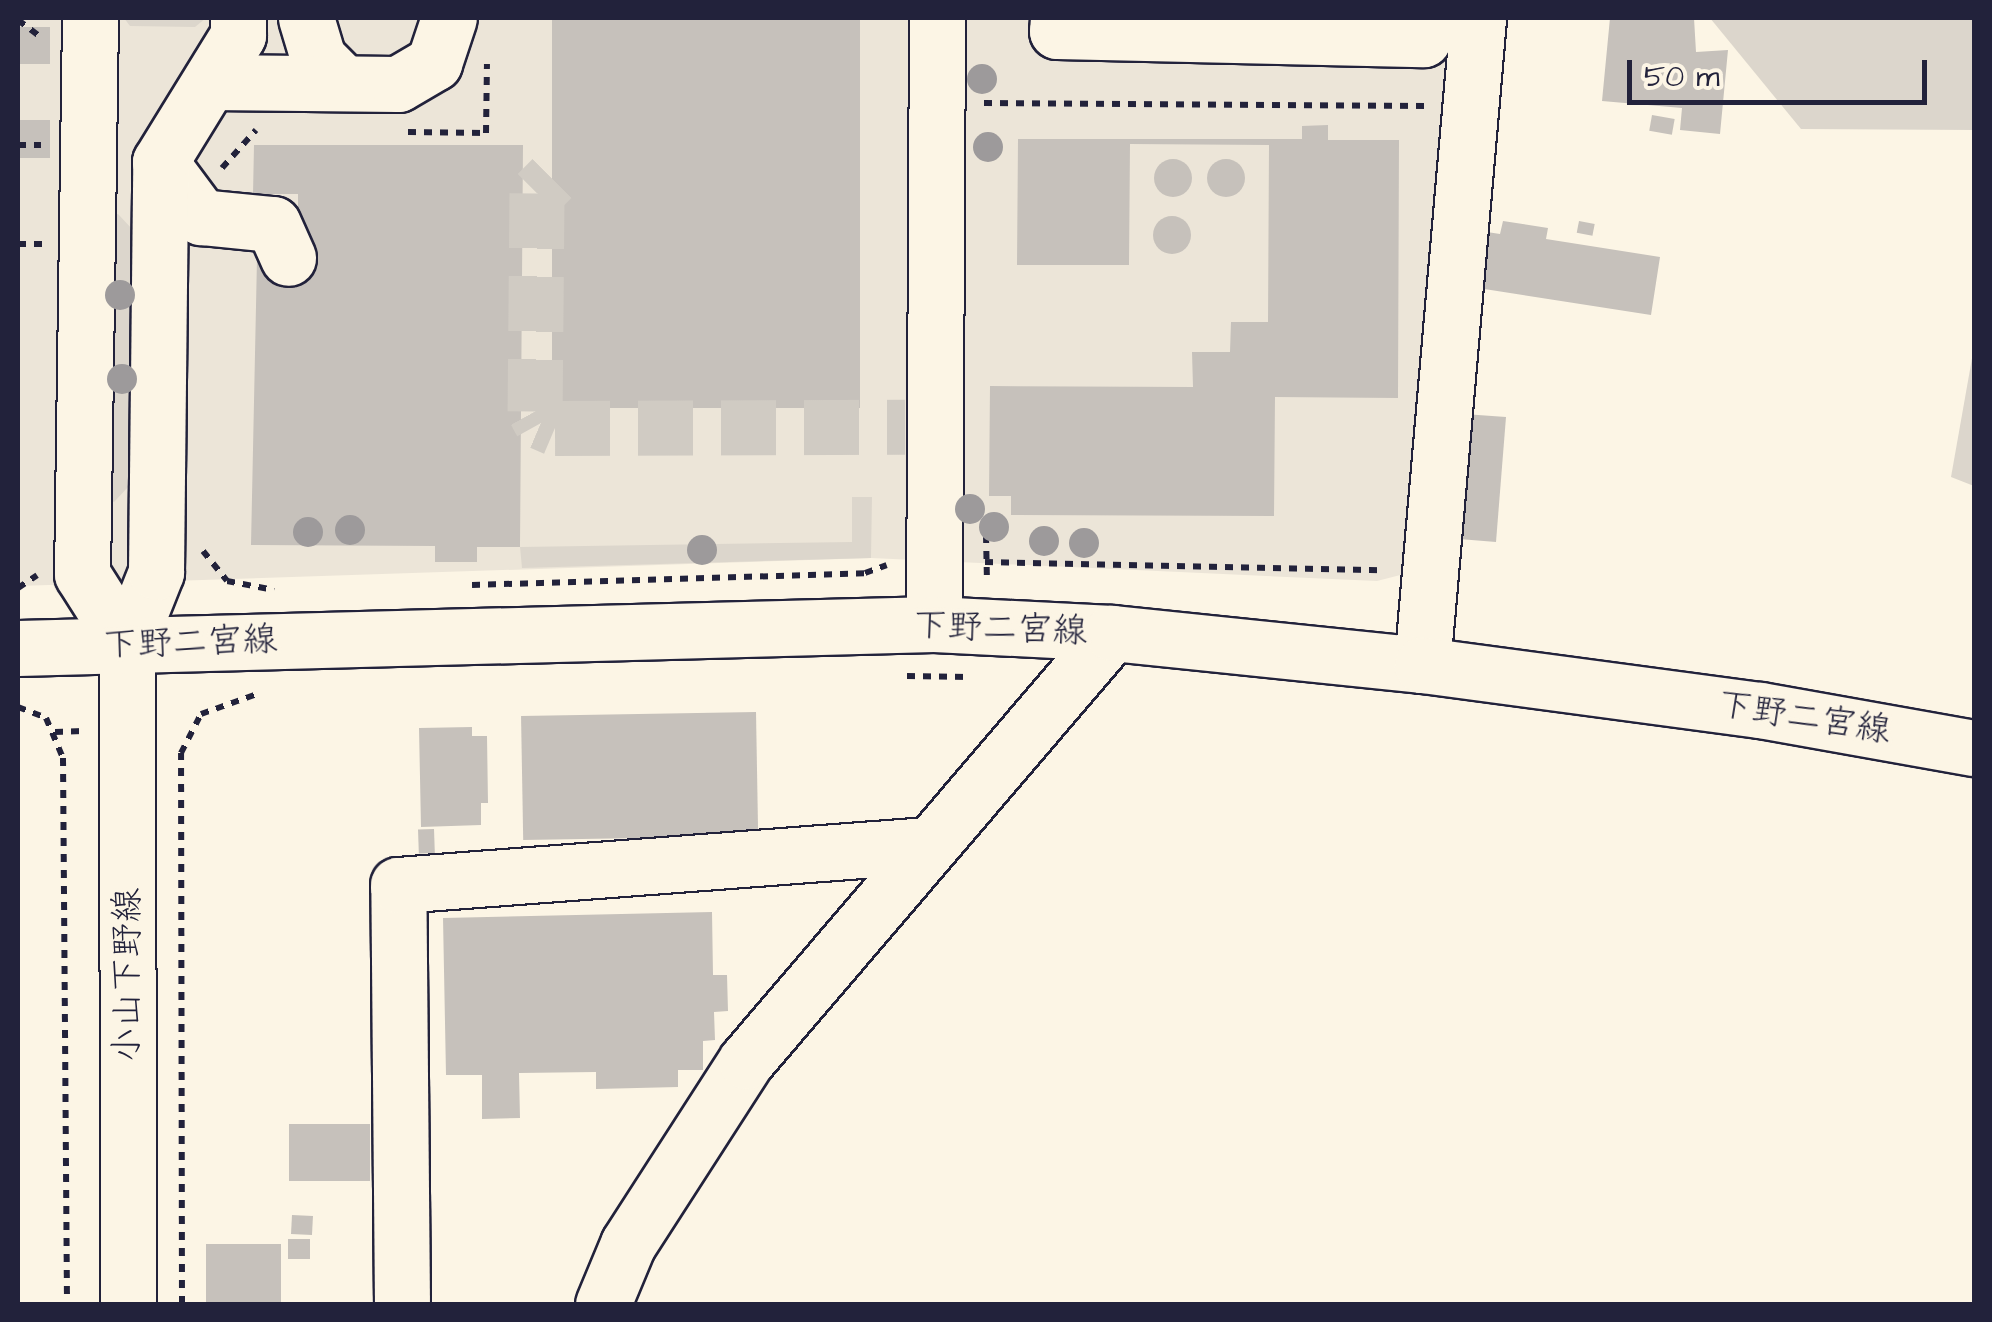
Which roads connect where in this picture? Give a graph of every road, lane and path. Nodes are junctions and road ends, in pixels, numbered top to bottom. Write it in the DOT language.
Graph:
graph roads {
  1 [pos="90,18"];
  2 [pos="238,18"];
  3 [pos="306,18"];
  4 [pos="449,18"];
  5 [pos="937,18"];
  6 [pos="1058,18"];
  7 [pos="1424,18"];
  8 [pos="1478,18"];
  9 [pos="487,56"];
  10 [pos="210,82"];
  11 [pos="343,83"];
  12 [pos="982,103"];
  13 [pos="1470,107"];
  14 [pos="264,129"];
  15 [pos="393,132"];
  16 [pos="160,162"];
  17 [pos="222,177"];
  18 [pos="55,215"];
  19 [pos="157,316"];
  20 [pos="202,540"];
  21 [pos="987,562"];
  22 [pos="884,565"];
  23 [pos="1392,570"];
  24 [pos="468,585"];
  25 [pos="290,590"];
  26 [pos="934,624"];
  27 [pos="1112,633"];
  28 [pos="127,645"];
  29 [pos="18,648"];
  30 [pos="1422,665"];
  31 [pos="896,676"];
  32 [pos="987,678"];
  33 [pos="276,692"];
  34 [pos="18,707"];
  35 [pos="1974,748"];
  36 [pos="928,846"];
  37 [pos="67,1304"];
  38 [pos="128,1304"];
  39 [pos="182,1304"];
  40 [pos="402,1304"];
  41 [pos="603,1304"];
  1 -- 18 [label="street"];
  2 -- 10 [label="street"];
  3 -- 11 [label="street"];
  4 -- 11 [label="street"];
  5 -- 26 [label="street"];
  6 -- 7 [label="street"];
  8 -- 13 [label="street"];
  9 -- 15 [label="path"];
  10 -- 11 [label="street"];
  10 -- 16 [label="street"];
  12 -- 13 [label="path"];
  13 -- 30 [label="street"];
  14 -- 17 [label="path"];
  16 -- 19 [label="street"];
  16 -- 19 [label="street"];
  18 -- 28 [label="street"];
  19 -- 28 [label="street"];
  20 -- 25 [label="path"];
  21 -- 23 [label="path"];
  22 -- 24 [label="path"];
  26 -- 27 [label="street, 下野二宮線"];
  26 -- 28 [label="street, 下野二宮線"];
  27 -- 30 [label="street, 下野二宮線"];
  27 -- 36 [label="street"];
  28 -- 29 [label="street, 下野二宮線"];
  28 -- 38 [label="street, 小山下野線"];
  30 -- 35 [label="street, 下野二宮線"];
  31 -- 32 [label="path"];
  33 -- 39 [label="path"];
  34 -- 37 [label="path"];
  36 -- 40 [label="street"];
  36 -- 41 [label="street"];
}
